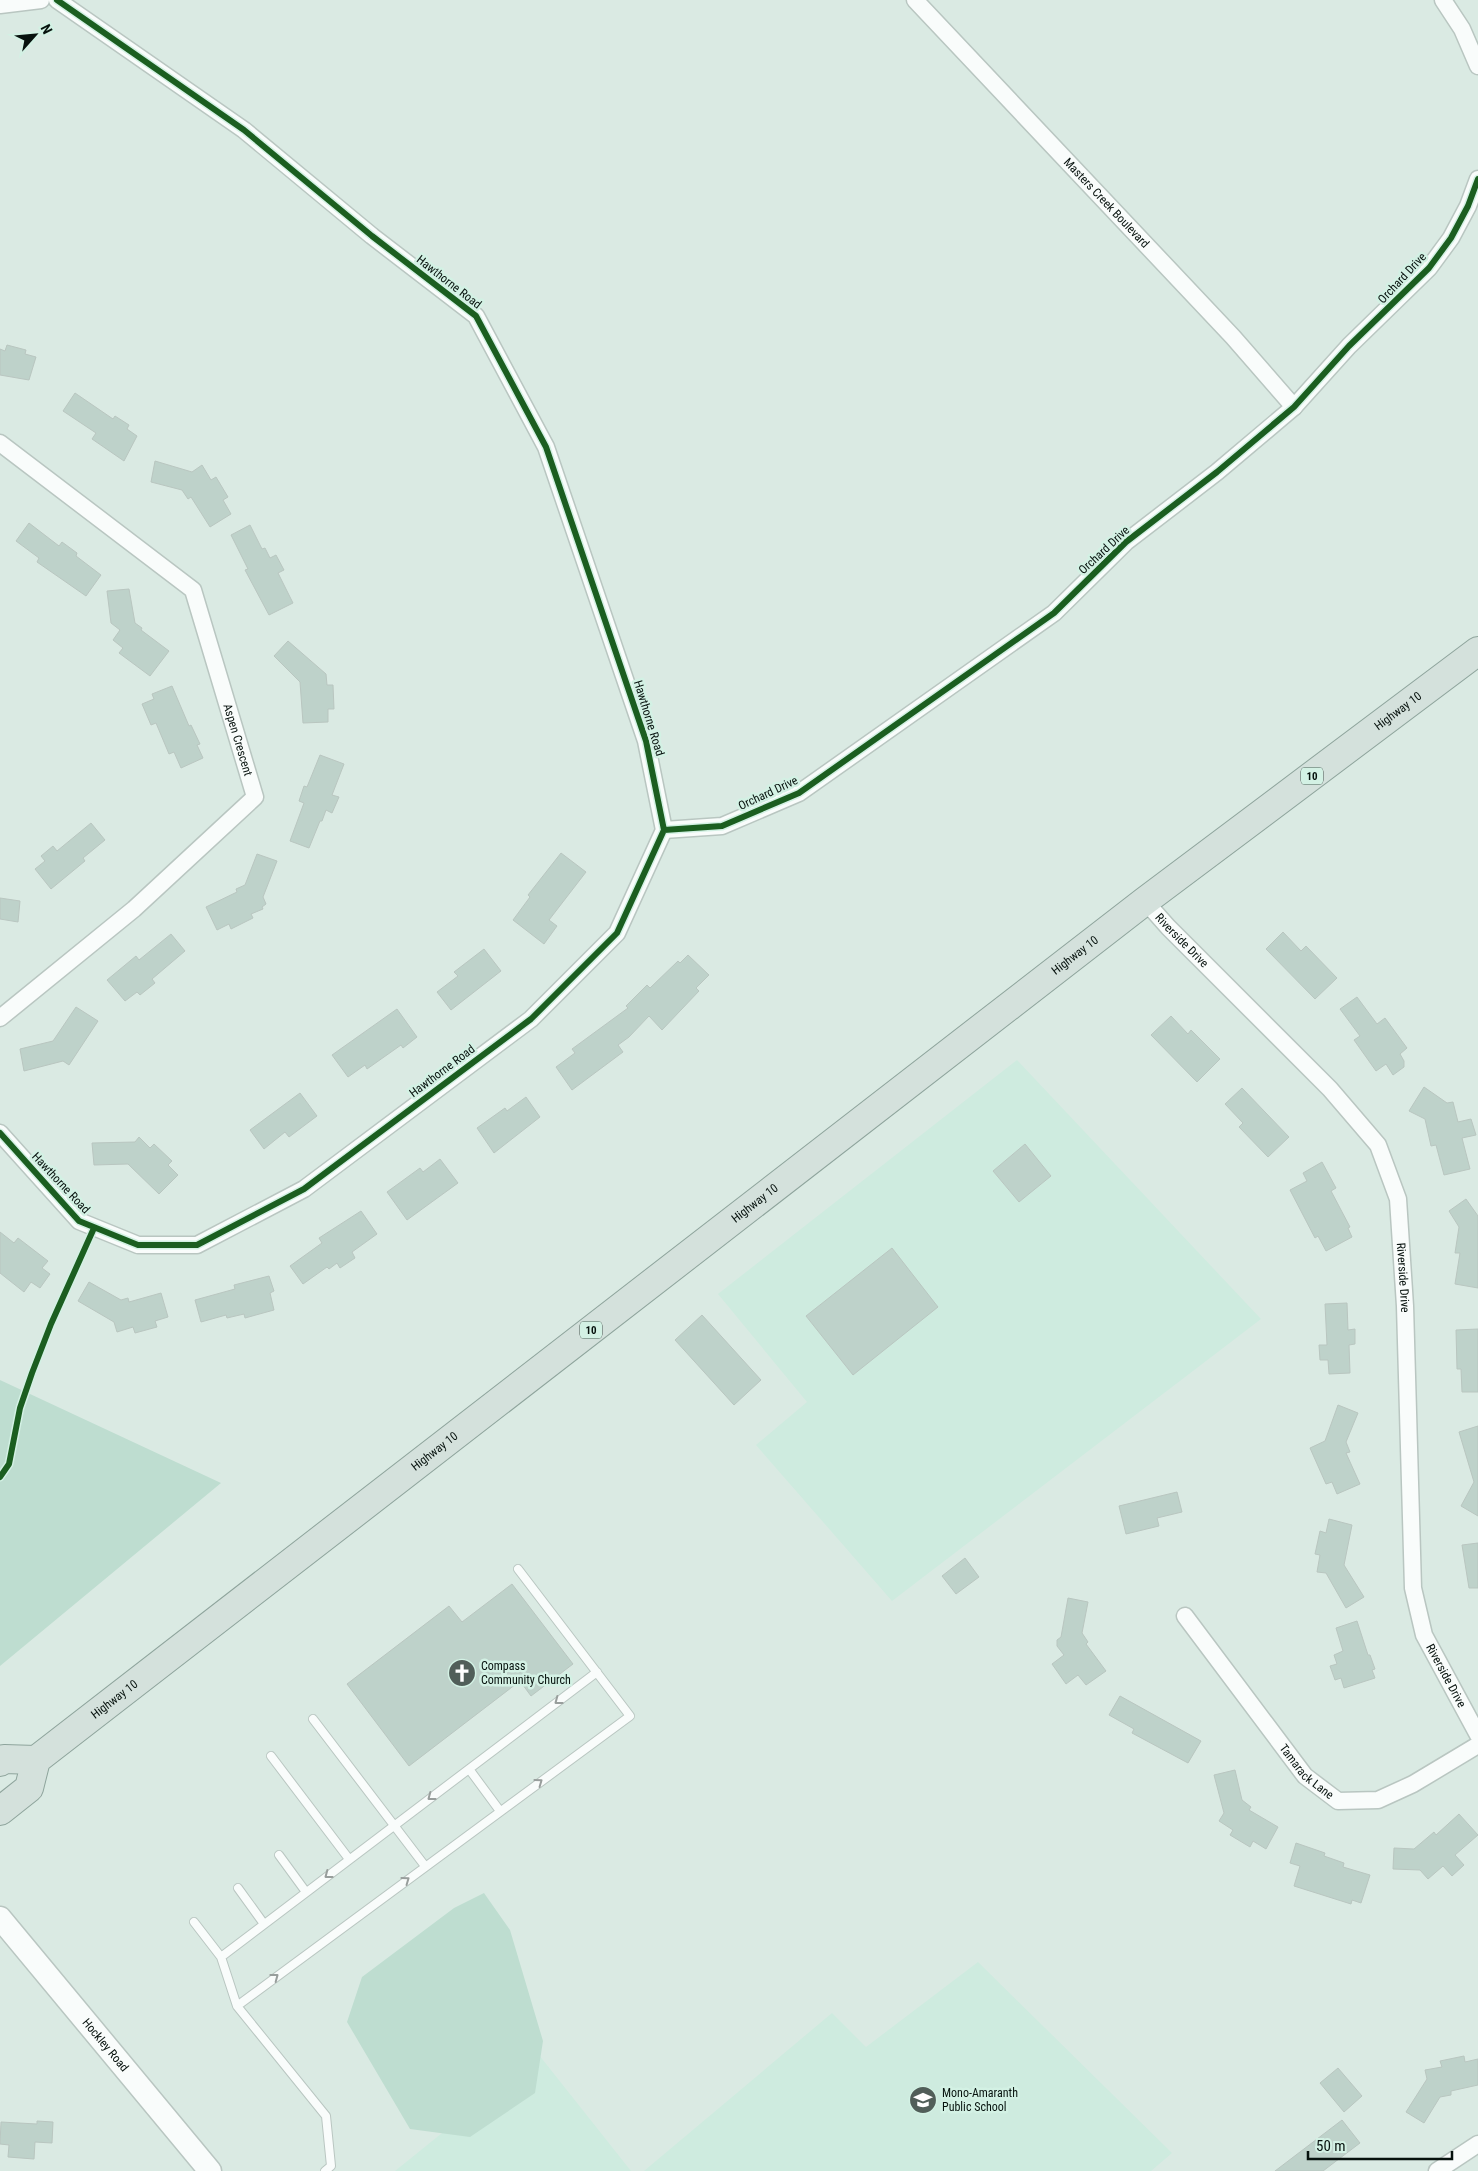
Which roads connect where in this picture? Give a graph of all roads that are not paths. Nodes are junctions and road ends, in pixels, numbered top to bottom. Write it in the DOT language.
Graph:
graph roads {
  1 [pos="41,0"];
  2 [pos="57,0"];
  3 [pos="916,0"];
  4 [pos="1443,0"];
  5 [pos="0,5"];
  6 [pos="1478,66"];
  7 [pos="1478,179"];
  8 [pos="1294,407"];
  9 [pos="0,443"];
  10 [pos="1478,651"];
  11 [pos="664,830"];
  12 [pos="1145,901"];
  13 [pos="0,1018"];
  14 [pos="0,1133"];
  15 [pos="518,1569"];
  16 [pos="1185,1616"];
  17 [pos="596,1672"];
  18 [pos="313,1719"];
  19 [pos="1478,1735"];
  20 [pos="1478,1745"];
  21 [pos="270,1756"];
  22 [pos="36,1760"];
  23 [pos="0,1762"];
  24 [pos="468,1769"];
  25 [pos="0,1811"];
  26 [pos="500,1811"];
  27 [pos="394,1825"];
  28 [pos="279,1856"];
  29 [pos="349,1859"];
  30 [pos="425,1866"];
  31 [pos="238,1888"];
  32 [pos="306,1892"];
  33 [pos="0,1918"];
  34 [pos="194,1922"];
  35 [pos="264,1924"];
  36 [pos="221,1957"];
  37 [pos="236,2006"];
  38 [pos="1478,2144"];
  39 [pos="210,2171"];
  40 [pos="325,2171"];
  41 [pos="1437,2171"];
  1 -- 5 [label="street"];
  2 -- 11 [label="street, Hawthorne Road"];
  3 -- 8 [label="street, Masters Creek Boulevard"];
  4 -- 6 [label="street"];
  7 -- 8 [label="street, Orchard Drive"];
  8 -- 11 [label="street, Orchard Drive"];
  9 -- 13 [label="street, Aspen Crescent"];
  10 -- 12 [label="highway, Highway 10 / 10"];
  11 -- 14 [label="street, Hawthorne Road"];
  12 -- 19 [label="street, Riverside Drive"];
  12 -- 22 [label="highway, Highway 10 / 10"];
  15 -- 17 [label="lane"];
  16 -- 20 [label="street, Tamarack Lane"];
  17 -- 24 [label="lane, one-way"];
  26 -- 17 [label="lane, one-way"];
  18 -- 27 [label="lane"];
  21 -- 29 [label="lane"];
  22 -- 23 [label="highway"];
  22 -- 25 [label="highway"];
  24 -- 26 [label="lane"];
  24 -- 27 [label="lane, one-way"];
  26 -- 30 [label="lane"];
  27 -- 29 [label="lane"];
  27 -- 30 [label="lane"];
  28 -- 32 [label="lane"];
  29 -- 32 [label="lane, one-way"];
  37 -- 30 [label="lane, one-way"];
  31 -- 35 [label="lane"];
  32 -- 35 [label="lane"];
  33 -- 39 [label="main road, Hockley Road"];
  34 -- 36 [label="lane"];
  35 -- 36 [label="lane"];
  36 -- 37 [label="lane"];
  37 -- 40 [label="lane"];
  38 -- 41 [label="street"];
}
